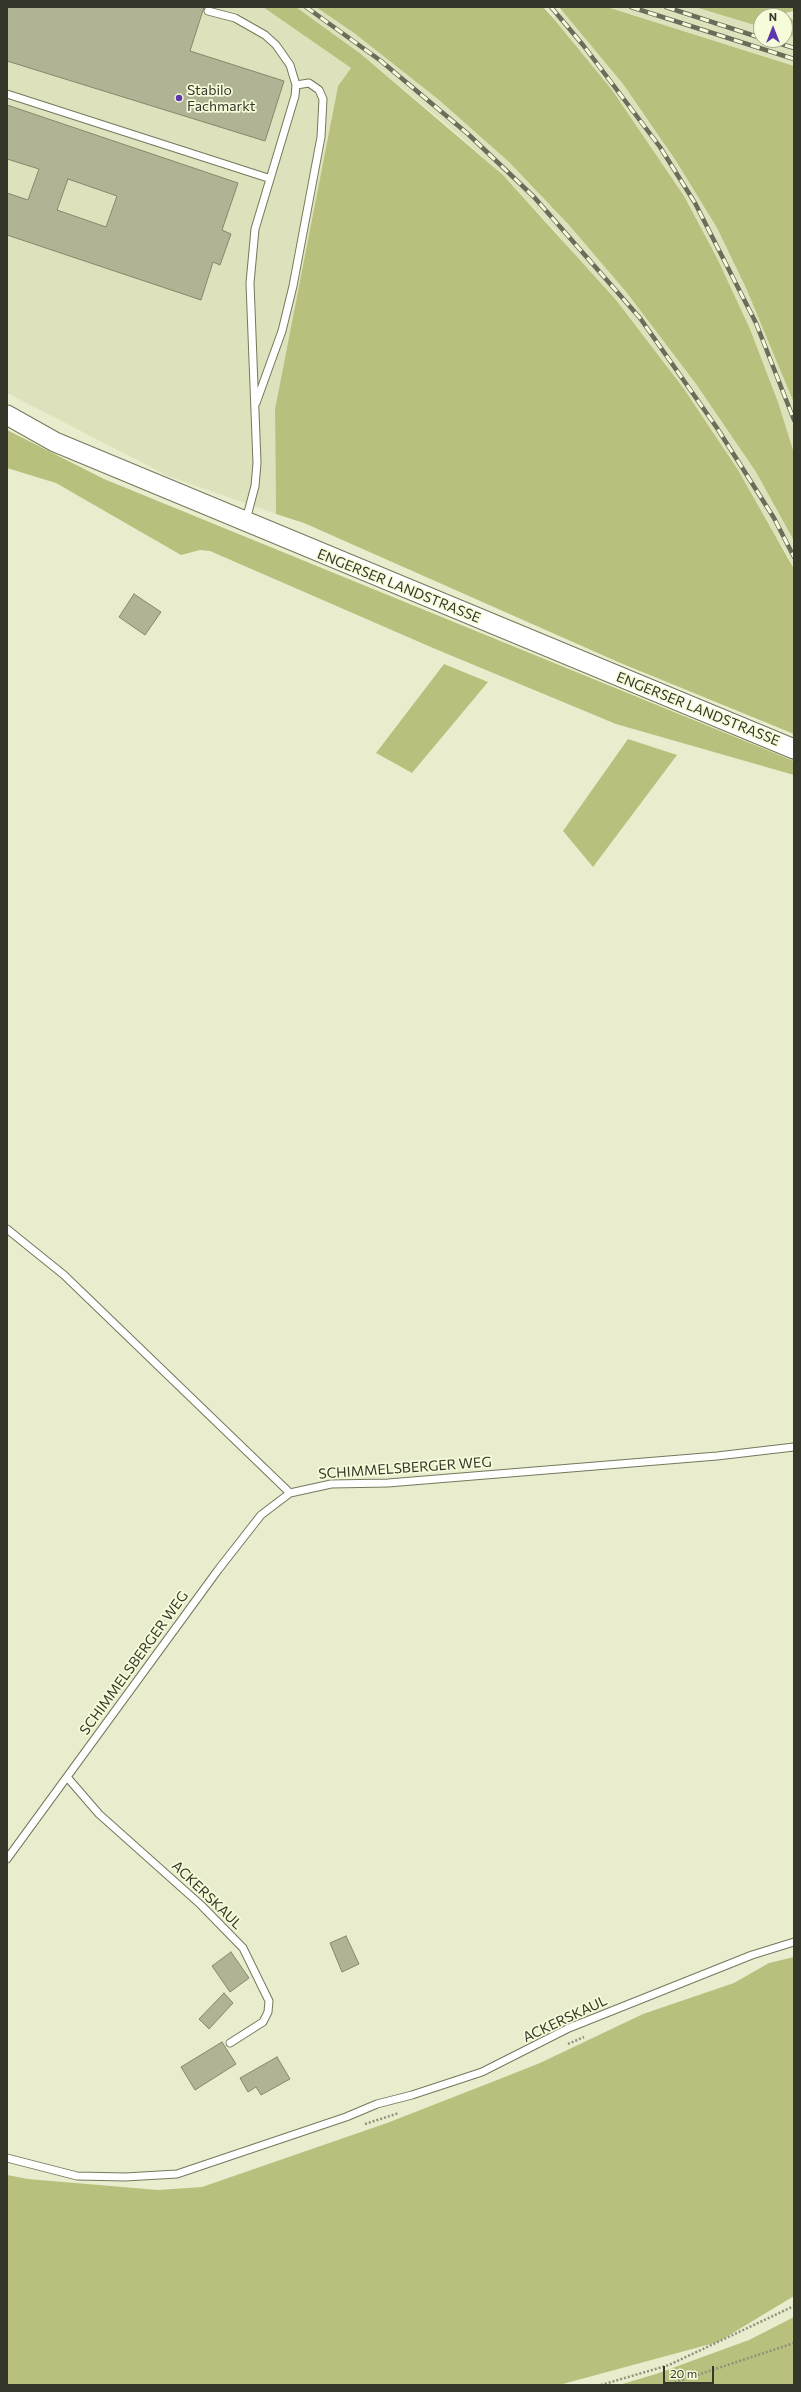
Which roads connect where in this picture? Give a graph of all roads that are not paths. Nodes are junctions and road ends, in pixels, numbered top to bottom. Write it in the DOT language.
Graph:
graph roads {
  1 [pos="208,10"];
  2 [pos="296,85"];
  3 [pos="7,94"];
  4 [pos="268,178"];
  5 [pos="254,406"];
  6 [pos="7,415"];
  7 [pos="245,522"];
  8 [pos="794,749"];
  9 [pos="7,1229"];
  10 [pos="794,1447"];
  11 [pos="290,1493"];
  12 [pos="67,1777"];
  13 [pos="7,1859"];
  14 [pos="794,1942"];
  15 [pos="230,2043"];
  16 [pos="7,2158"];
  1 -- 2 [label="lane"];
  2 -- 4 [label="lane"];
  2 -- 5 [label="lane"];
  3 -- 4 [label="lane"];
  4 -- 5 [label="lane"];
  5 -- 7 [label="lane"];
  6 -- 7 [label="main road, ENGERSER LANDSTRASSE"];
  7 -- 8 [label="main road, ENGERSER LANDSTRASSE"];
  9 -- 11 [label="lane"];
  10 -- 11 [label="lane, SCHIMMELSBERGER WEG"];
  11 -- 12 [label="lane, SCHIMMELSBERGER WEG"];
  12 -- 13 [label="lane, SCHIMMELSBERGER WEG"];
  12 -- 15 [label="lane, ACKERSKAUL"];
  14 -- 16 [label="lane, ACKERSKAUL"];
}
